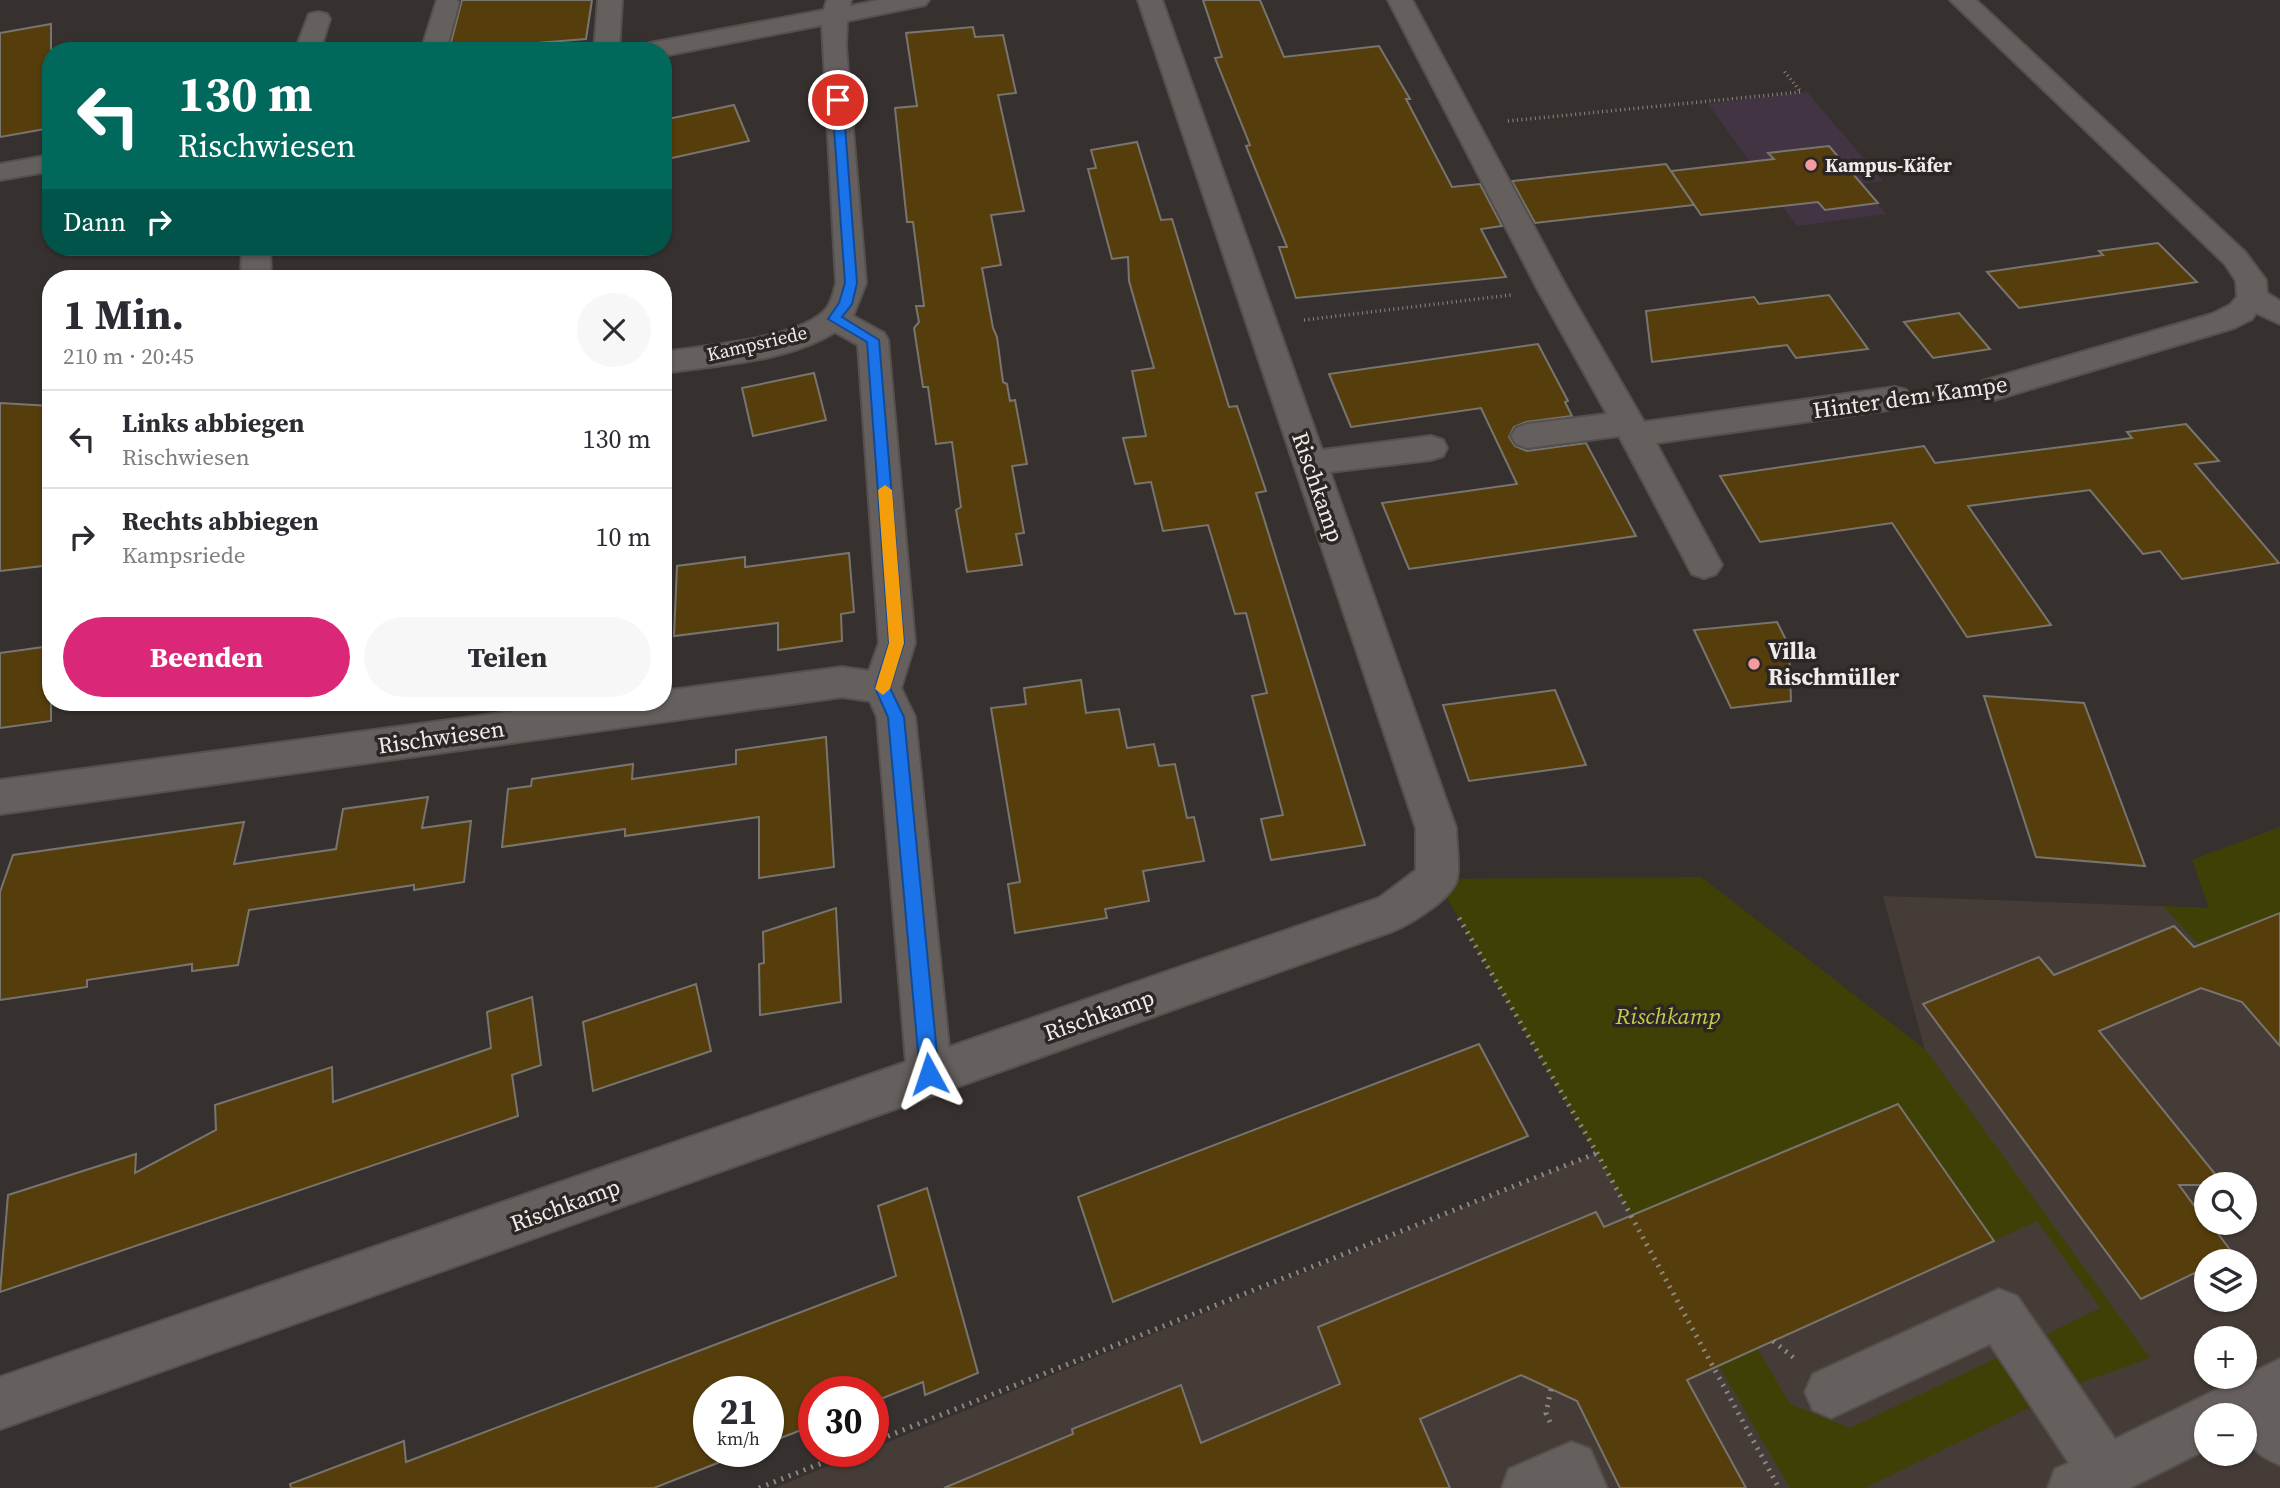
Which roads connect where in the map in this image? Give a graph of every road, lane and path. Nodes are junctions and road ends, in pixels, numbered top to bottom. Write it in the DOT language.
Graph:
graph roads {
  1 [pos="610,0"];
  2 [pos="917,0"];
  3 [pos="1150,0"];
  4 [pos="1400,0"];
  5 [pos="1962,0"];
  6 [pos="447,3"];
  7 [pos="837,8"];
  8 [pos="318,19"];
  9 [pos="310,42"];
  10 [pos="436,42"];
  11 [pos="607,42"];
  12 [pos="672,46"];
  13 [pos="1784,71"];
  14 [pos="1466,125"];
  15 [pos="42,165"];
  16 [pos="0,172"];
  17 [pos="1553,290"];
  18 [pos="2252,298"];
  19 [pos="2280,314"];
  20 [pos="835,319"];
  21 [pos="1263,326"];
  22 [pos="672,361"];
  23 [pos="1994,389"];
  24 [pos="1895,398"];
  25 [pos="1632,429"];
  26 [pos="1527,436"];
  27 [pos="1431,448"];
  28 [pos="1310,463"];
  29 [pos="1704,565"];
  30 [pos="882,688"];
  31 [pos="672,705"];
  32 [pos="630,711"];
  33 [pos="0,797"];
  34 [pos="1436,879"];
  35 [pos="929,1074"];
  36 [pos="1597,1153"];
  37 [pos="1831,1392"];
  38 [pos="0,1403"];
  39 [pos="2257,1420"];
  40 [pos="2194,1428"];
  41 [pos="889,1436"];
  42 [pos="2280,1439"];
  43 [pos="812,1467"];
  44 [pos="2090,1480"];
  45 [pos="759,1488"];
  46 [pos="1528,1488"];
  47 [pos="1581,1488"];
  48 [pos="1779,1488"];
  1 -- 11 [label="street"];
  2 -- 7 [label="street"];
  3 -- 21 [label="street, Rischkamp"];
  4 -- 14 [label="street"];
  5 -- 18 [label="street"];
  6 -- 10 [label="street"];
  7 -- 12 [label="street"];
  7 -- 20 [label="street, Kampsriede"];
  8 -- 9 [label="street"];
  13 -- 14 [label="path"];
  14 -- 17 [label="street"];
  15 -- 16 [label="street"];
  17 -- 21 [label="path"];
  17 -- 25 [label="street"];
  18 -- 19 [label="street"];
  18 -- 23 [label="street, Hinter dem Kampe"];
  20 -- 22 [label="street, Kampsriede"];
  20 -- 30 [label="street"];
  21 -- 28 [label="street, Rischkamp"];
  23 -- 24 [label="path, Hinter dem Kampe"];
  24 -- 25 [label="street, Hinter dem Kampe"];
  25 -- 26 [label="street, Hinter dem Kampe"];
  25 -- 29 [label="street"];
  27 -- 28 [label="street"];
  28 -- 34 [label="street, Rischkamp"];
  30 -- 31 [label="street, Rischwiesen"];
  30 -- 35 [label="street"];
  32 -- 33 [label="street, Rischwiesen"];
  34 -- 35 [label="street, Rischkamp"];
  34 -- 36 [label="path"];
  35 -- 38 [label="street, Rischkamp"];
  36 -- 41 [label="path"];
  36 -- 48 [label="path"];
  37 -- 44 [label="street"];
  39 -- 42 [label="street"];
  40 -- 44 [label="street"];
  43 -- 45 [label="path"];
  46 -- 47 [label="street"];
}
